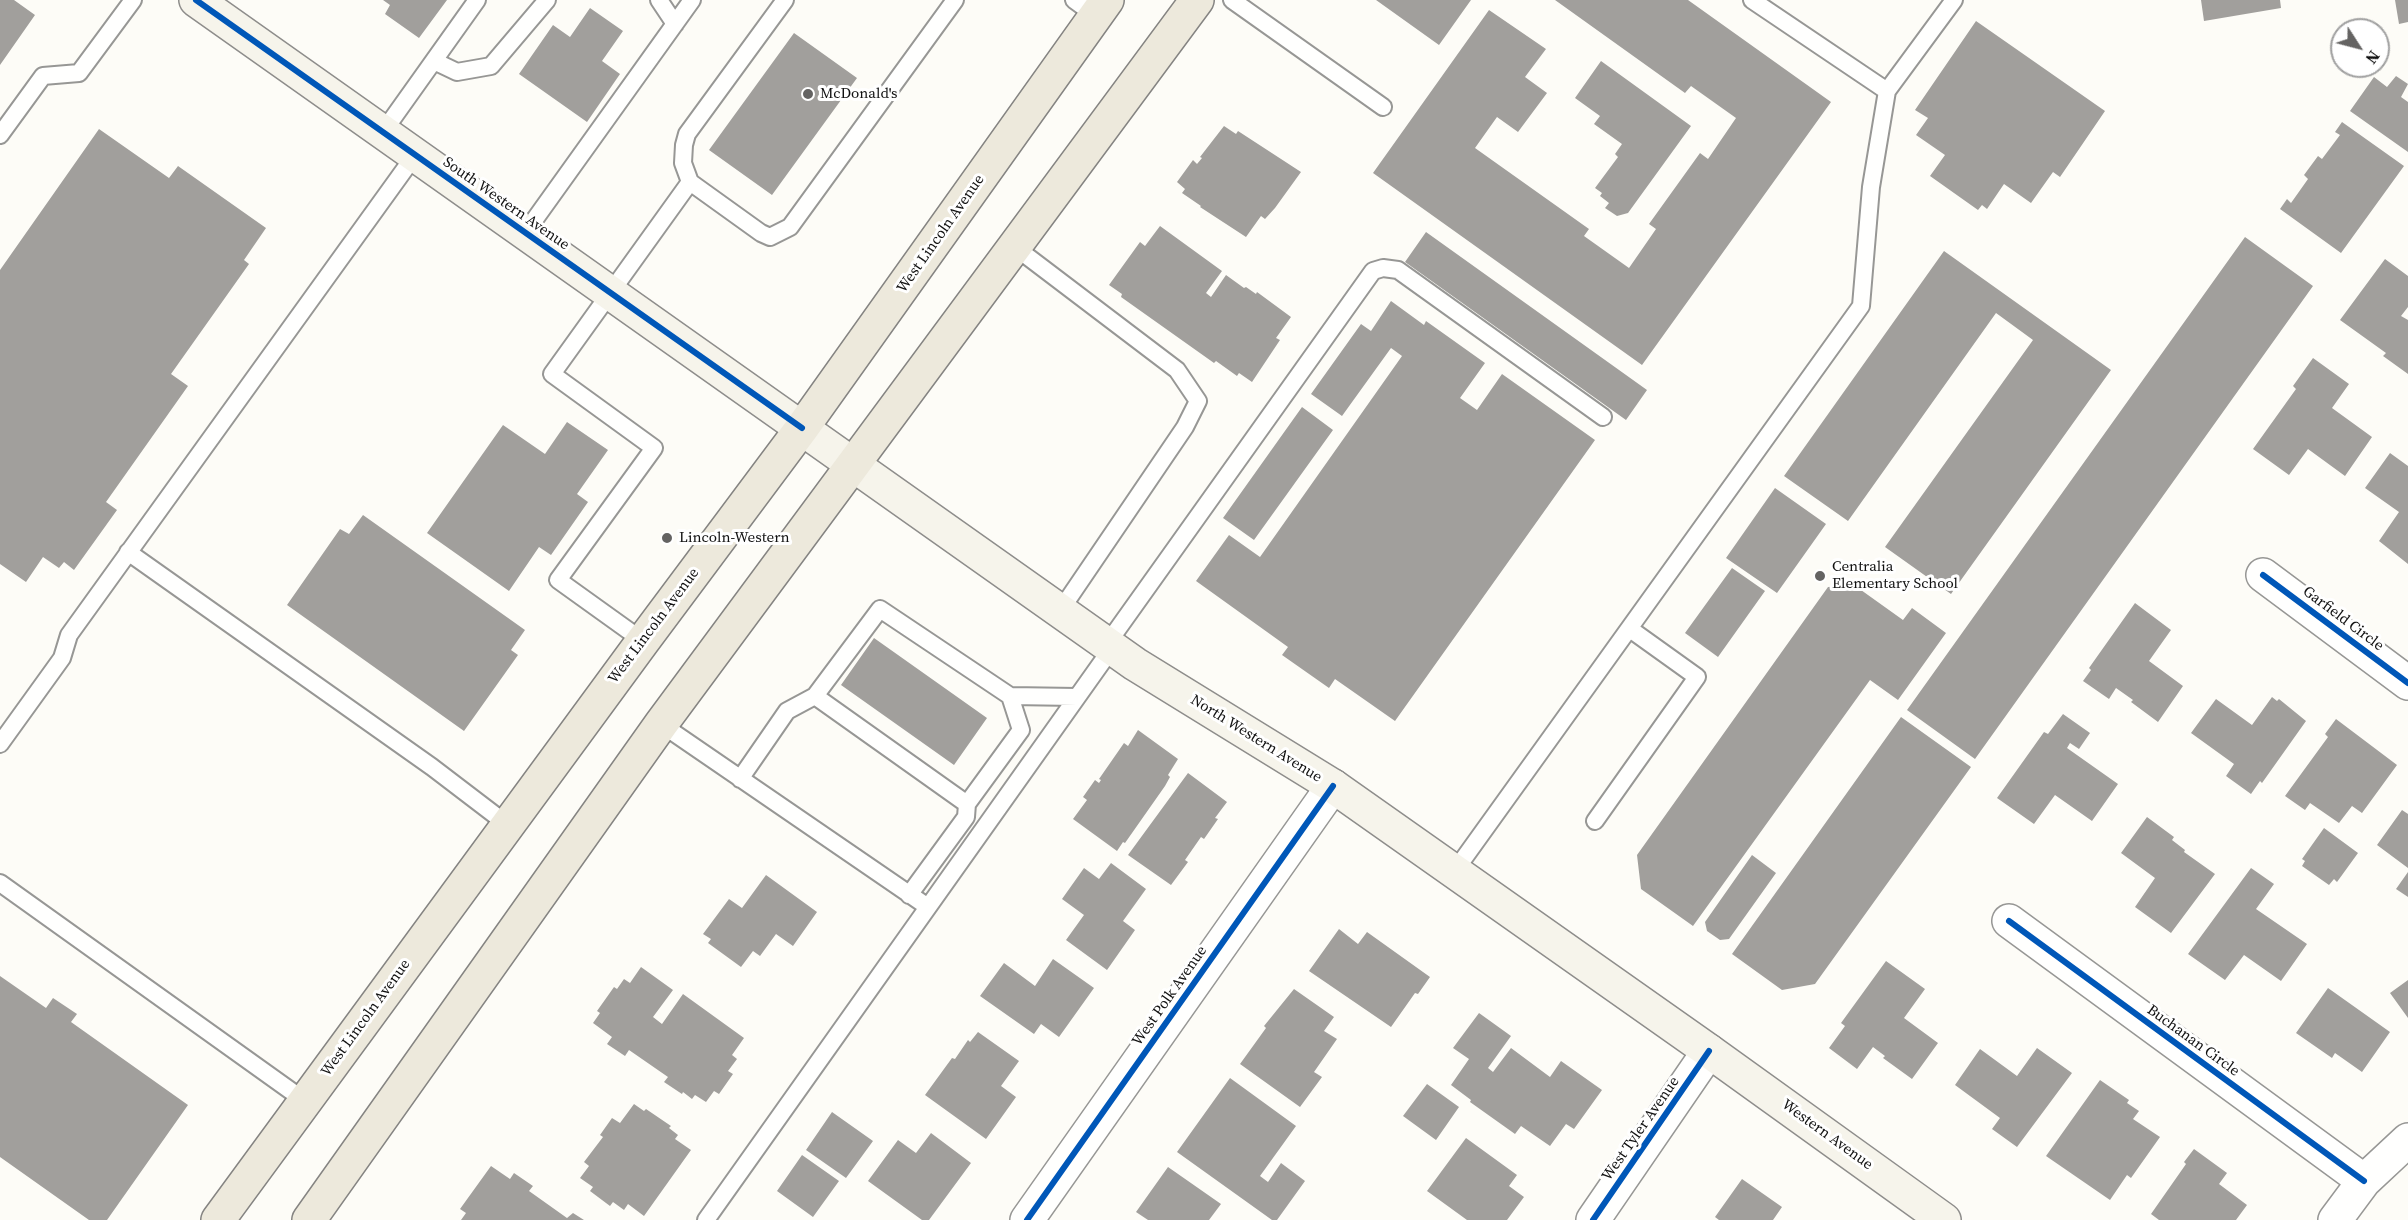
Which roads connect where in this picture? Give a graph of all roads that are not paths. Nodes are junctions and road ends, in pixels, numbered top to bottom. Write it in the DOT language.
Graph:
graph roads {
  1 [pos="134,0"];
  2 [pos="196,0"];
  3 [pos="477,0"];
  4 [pos="547,0"];
  5 [pos="659,0"];
  6 [pos="692,0"];
  7 [pos="784,0"];
  8 [pos="955,0"];
  9 [pos="1197,0"];
  10 [pos="1232,0"];
  11 [pos="1752,0"];
  12 [pos="1954,0"];
  13 [pos="1092,5"];
  14 [pos="675,24"];
  15 [pos="434,61"];
  16 [pos="1887,91"];
  17 [pos="1383,107"];
  18 [pos="383,132"];
  19 [pos="0,135"];
  20 [pos="415,155"];
  21 [pos="690,182"];
  22 [pos="525,233"];
  23 [pos="1015,247"];
  24 [pos="610,293"];
  25 [pos="1603,417"];
  26 [pos="802,428"];
  27 [pos="852,464"];
  28 [pos="128,552"];
  29 [pos="2263,575"];
  30 [pos="1060,611"];
  31 [pos="1630,629"];
  32 [pos="643,641"];
  33 [pos="1110,646"];
  34 [pos="2408,683"];
  35 [pos="815,696"];
  36 [pos="1010,696"];
  37 [pos="1077,697"];
  38 [pos="661,724"];
  39 [pos="0,744"];
  40 [pos="740,778"];
  41 [pos="1332,786"];
  42 [pos="967,804"];
  43 [pos="1595,821"];
  44 [pos="508,825"];
  45 [pos="1454,872"];
  46 [pos="0,884"];
  47 [pos="909,895"];
  48 [pos="928,907"];
  49 [pos="2009,921"];
  50 [pos="1709,1051"];
  51 [pos="305,1101"];
  52 [pos="2408,1140"];
  53 [pos="2364,1181"];
  54 [pos="218,1220"];
  55 [pos="309,1220"];
  56 [pos="706,1220"];
  57 [pos="1027,1220"];
  58 [pos="1593,1220"];
  59 [pos="1944,1220"];
  60 [pos="2336,1220"];
  1 -- 19 [label="lane"];
  2 -- 18 [label="main road, South Western Avenue"];
  3 -- 15 [label="lane"];
  4 -- 15 [label="lane"];
  5 -- 14 [label="lane"];
  6 -- 14 [label="lane"];
  7 -- 21 [label="lane"];
  8 -- 21 [label="lane"];
  9 -- 23 [label="main road"];
  10 -- 17 [label="lane"];
  11 -- 16 [label="lane"];
  12 -- 16 [label="lane"];
  13 -- 26 [label="main road, West Lincoln Avenue"];
  14 -- 22 [label="lane"];
  15 -- 18 [label="lane"];
  16 -- 31 [label="lane"];
  18 -- 20 [label="main road, South Western Avenue"];
  20 -- 22 [label="main road, South Western Avenue"];
  20 -- 28 [label="lane"];
  21 -- 24 [label="lane"];
  22 -- 24 [label="main road, South Western Avenue"];
  23 -- 27 [label="main road"];
  23 -- 30 [label="lane"];
  24 -- 26 [label="main road, South Western Avenue"];
  24 -- 32 [label="lane"];
  25 -- 33 [label="lane"];
  26 -- 27 [label="main road, North Western Avenue"];
  26 -- 32 [label="main road, West Lincoln Avenue"];
  27 -- 30 [label="main road, North Western Avenue"];
  27 -- 38 [label="main road"];
  28 -- 39 [label="lane"];
  28 -- 44 [label="lane"];
  29 -- 34 [label="street, Garfield Circle"];
  30 -- 33 [label="main road, North Western Avenue"];
  31 -- 43 [label="lane"];
  31 -- 45 [label="lane"];
  32 -- 44 [label="main road, West Lincoln Avenue"];
  33 -- 37 [label="lane"];
  33 -- 41 [label="main road, North Western Avenue"];
  35 -- 36 [label="lane"];
  35 -- 40 [label="lane"];
  35 -- 42 [label="lane"];
  36 -- 37 [label="lane"];
  36 -- 42 [label="lane"];
  37 -- 48 [label="lane"];
  38 -- 40 [label="lane"];
  38 -- 55 [label="main road"];
  40 -- 47 [label="lane"];
  41 -- 45 [label="main road, North Western Avenue"];
  41 -- 57 [label="street, West Polk Avenue"];
  42 -- 47 [label="lane"];
  44 -- 51 [label="main road, West Lincoln Avenue"];
  45 -- 50 [label="main road, North Western Avenue"];
  46 -- 51 [label="lane"];
  47 -- 48 [label="lane"];
  48 -- 56 [label="lane"];
  49 -- 53 [label="street, Buchanan Circle"];
  50 -- 58 [label="street, West Tyler Avenue"];
  50 -- 59 [label="main road, Western Avenue"];
  51 -- 54 [label="main road, West Lincoln Avenue"];
  52 -- 53 [label="street"];
  53 -- 60 [label="street"];
}
